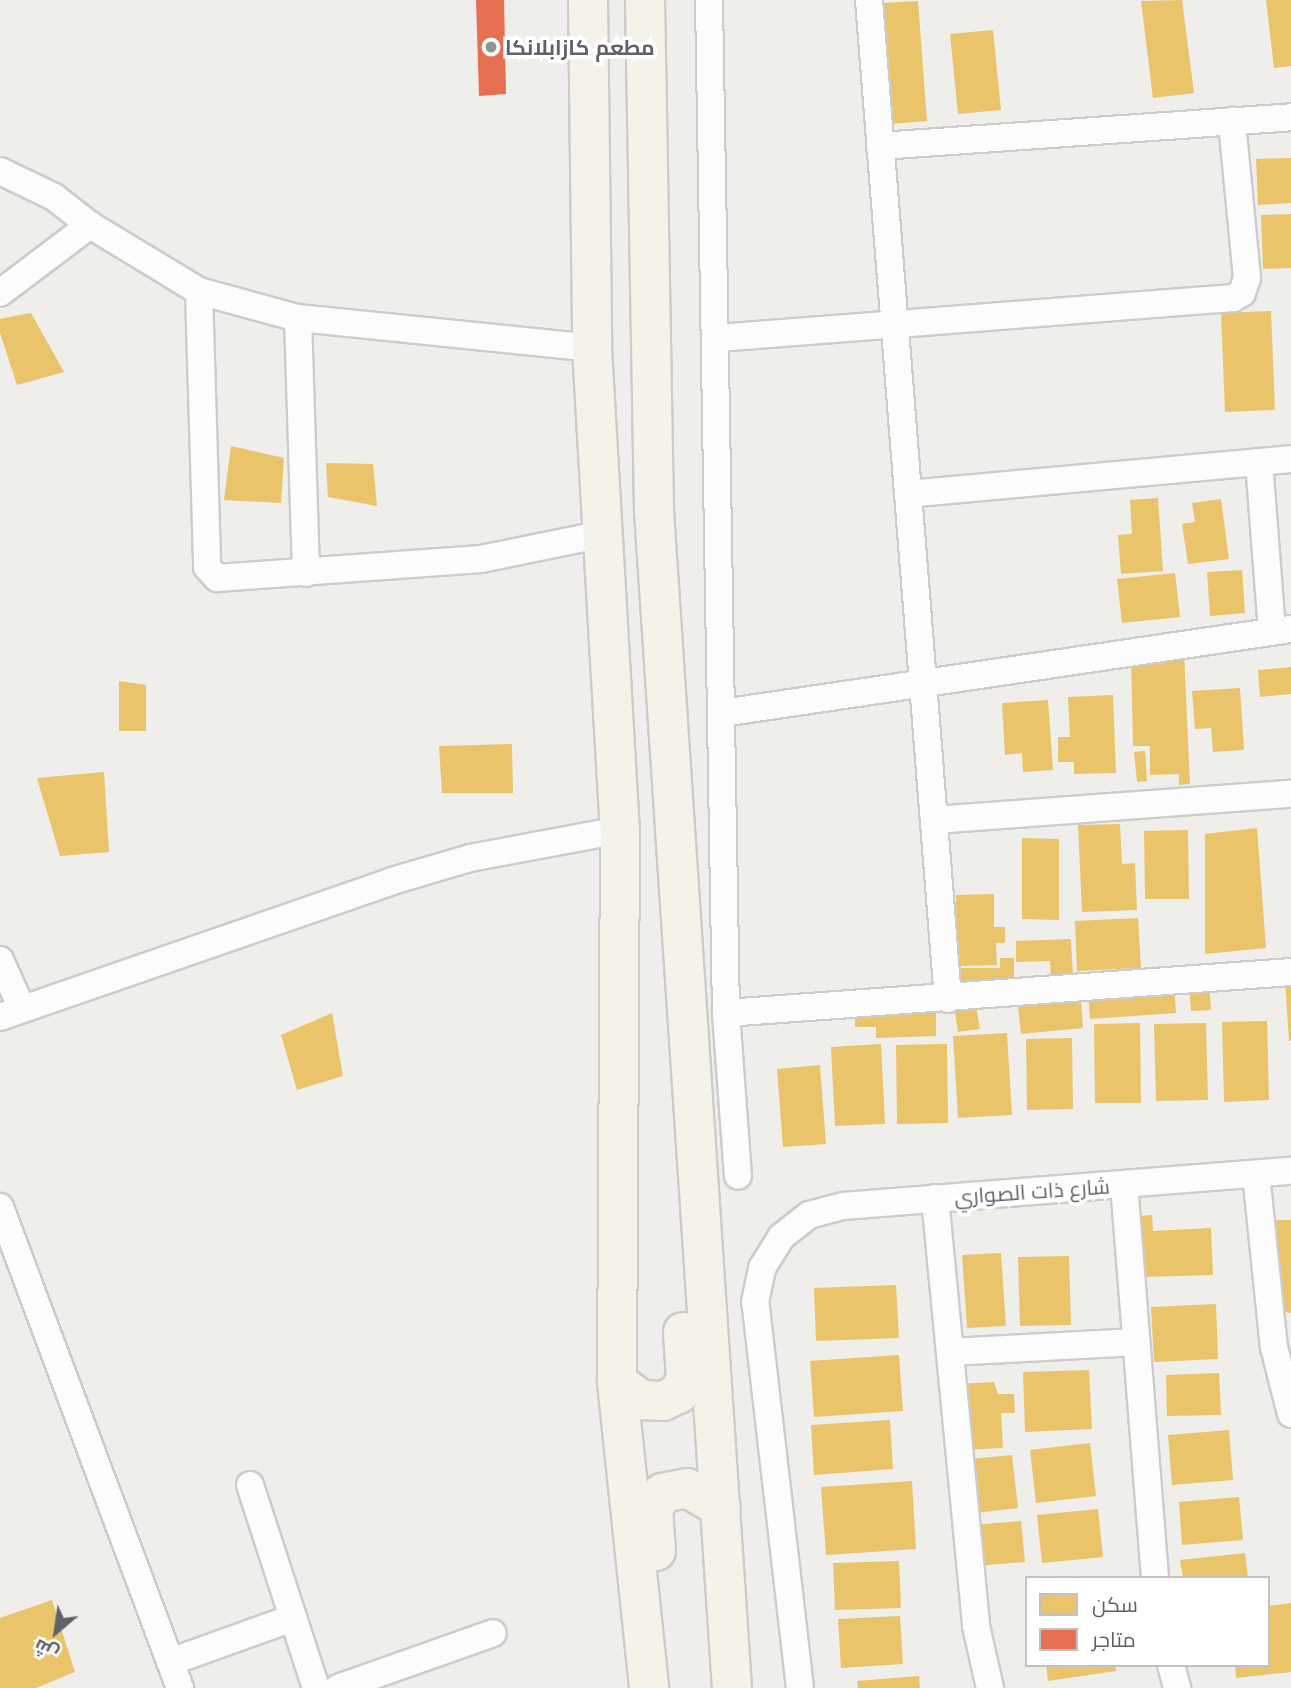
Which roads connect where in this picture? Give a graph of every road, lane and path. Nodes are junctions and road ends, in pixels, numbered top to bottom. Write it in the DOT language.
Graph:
graph roads {
  1 [pos="588,0"];
  2 [pos="645,0"];
  3 [pos="709,0"];
  4 [pos="869,0"];
  5 [pos="1291,117"];
  6 [pos="1232,121"];
  7 [pos="880,146"];
  8 [pos="0,172"];
  9 [pos="90,225"];
  10 [pos="199,290"];
  11 [pos="0,293"];
  12 [pos="298,318"];
  13 [pos="894,324"];
  14 [pos="718,338"];
  15 [pos="592,348"];
  16 [pos="1291,459"];
  17 [pos="1259,462"];
  18 [pos="908,494"];
  19 [pos="600,535"];
  20 [pos="306,573"];
  21 [pos="1282,629"];
  22 [pos="923,683"];
  23 [pos="722,713"];
  24 [pos="1291,794"];
  25 [pos="934,820"];
  26 [pos="620,830"];
  27 [pos="0,960"];
  28 [pos="1291,972"];
  29 [pos="948,999"];
  30 [pos="11,1013"];
  31 [pos="726,1013"];
  32 [pos="1291,1171"];
  33 [pos="696,1174"];
  34 [pos="1256,1174"];
  35 [pos="738,1176"];
  36 [pos="1124,1184"];
  37 [pos="935,1199"];
  38 [pos="0,1207"];
  39 [pos="1133,1342"];
  40 [pos="950,1352"];
  41 [pos="617,1382"];
  42 [pos="1291,1414"];
  43 [pos="250,1485"];
  44 [pos="721,1508"];
  45 [pos="1155,1576"];
  46 [pos="293,1618"];
  47 [pos="493,1633"];
  48 [pos="170,1662"];
  49 [pos="1172,1667"];
  50 [pos="647,1672"];
  51 [pos="180,1688"];
  52 [pos="316,1688"];
  53 [pos="338,1688"];
  54 [pos="732,1688"];
  55 [pos="800,1688"];
  56 [pos="990,1688"];
  57 [pos="1177,1688"];
  1 -- 15 [label="main road"];
  2 -- 33 [label="main road"];
  3 -- 14 [label="street"];
  4 -- 7 [label="street"];
  5 -- 6 [label="street"];
  6 -- 7 [label="street"];
  6 -- 13 [label="street"];
  7 -- 13 [label="street"];
  8 -- 9 [label="street"];
  9 -- 10 [label="street"];
  9 -- 11 [label="street"];
  10 -- 12 [label="street"];
  10 -- 20 [label="street"];
  12 -- 15 [label="street"];
  12 -- 20 [label="street"];
  13 -- 14 [label="street"];
  13 -- 18 [label="street"];
  14 -- 23 [label="street"];
  15 -- 19 [label="main road"];
  16 -- 17 [label="street"];
  17 -- 18 [label="street"];
  17 -- 21 [label="street"];
  18 -- 22 [label="street"];
  19 -- 20 [label="street"];
  19 -- 26 [label="main road"];
  21 -- 22 [label="street"];
  22 -- 23 [label="street"];
  22 -- 25 [label="street"];
  23 -- 31 [label="street"];
  24 -- 25 [label="street"];
  25 -- 29 [label="street"];
  26 -- 30 [label="street"];
  26 -- 41 [label="main road"];
  27 -- 30 [label="street"];
  28 -- 29 [label="street"];
  29 -- 31 [label="street"];
  31 -- 35 [label="street"];
  32 -- 34 [label="street, شارع ذات الصواري"];
  33 -- 41 [label="main road"];
  33 -- 44 [label="main road"];
  34 -- 36 [label="street, شارع ذات الصواري"];
  34 -- 42 [label="street"];
  36 -- 37 [label="street, شارع ذات الصواري"];
  36 -- 39 [label="street"];
  37 -- 40 [label="street"];
  37 -- 55 [label="street, شارع ذات الصواري"];
  38 -- 48 [label="street"];
  39 -- 40 [label="street"];
  39 -- 45 [label="street"];
  40 -- 56 [label="street"];
  41 -- 50 [label="main road"];
  43 -- 46 [label="street"];
  44 -- 50 [label="main road"];
  44 -- 54 [label="main road"];
  46 -- 48 [label="street"];
  46 -- 52 [label="street"];
  47 -- 53 [label="street"];
  48 -- 51 [label="street"];
  49 -- 57 [label="street"];
}
